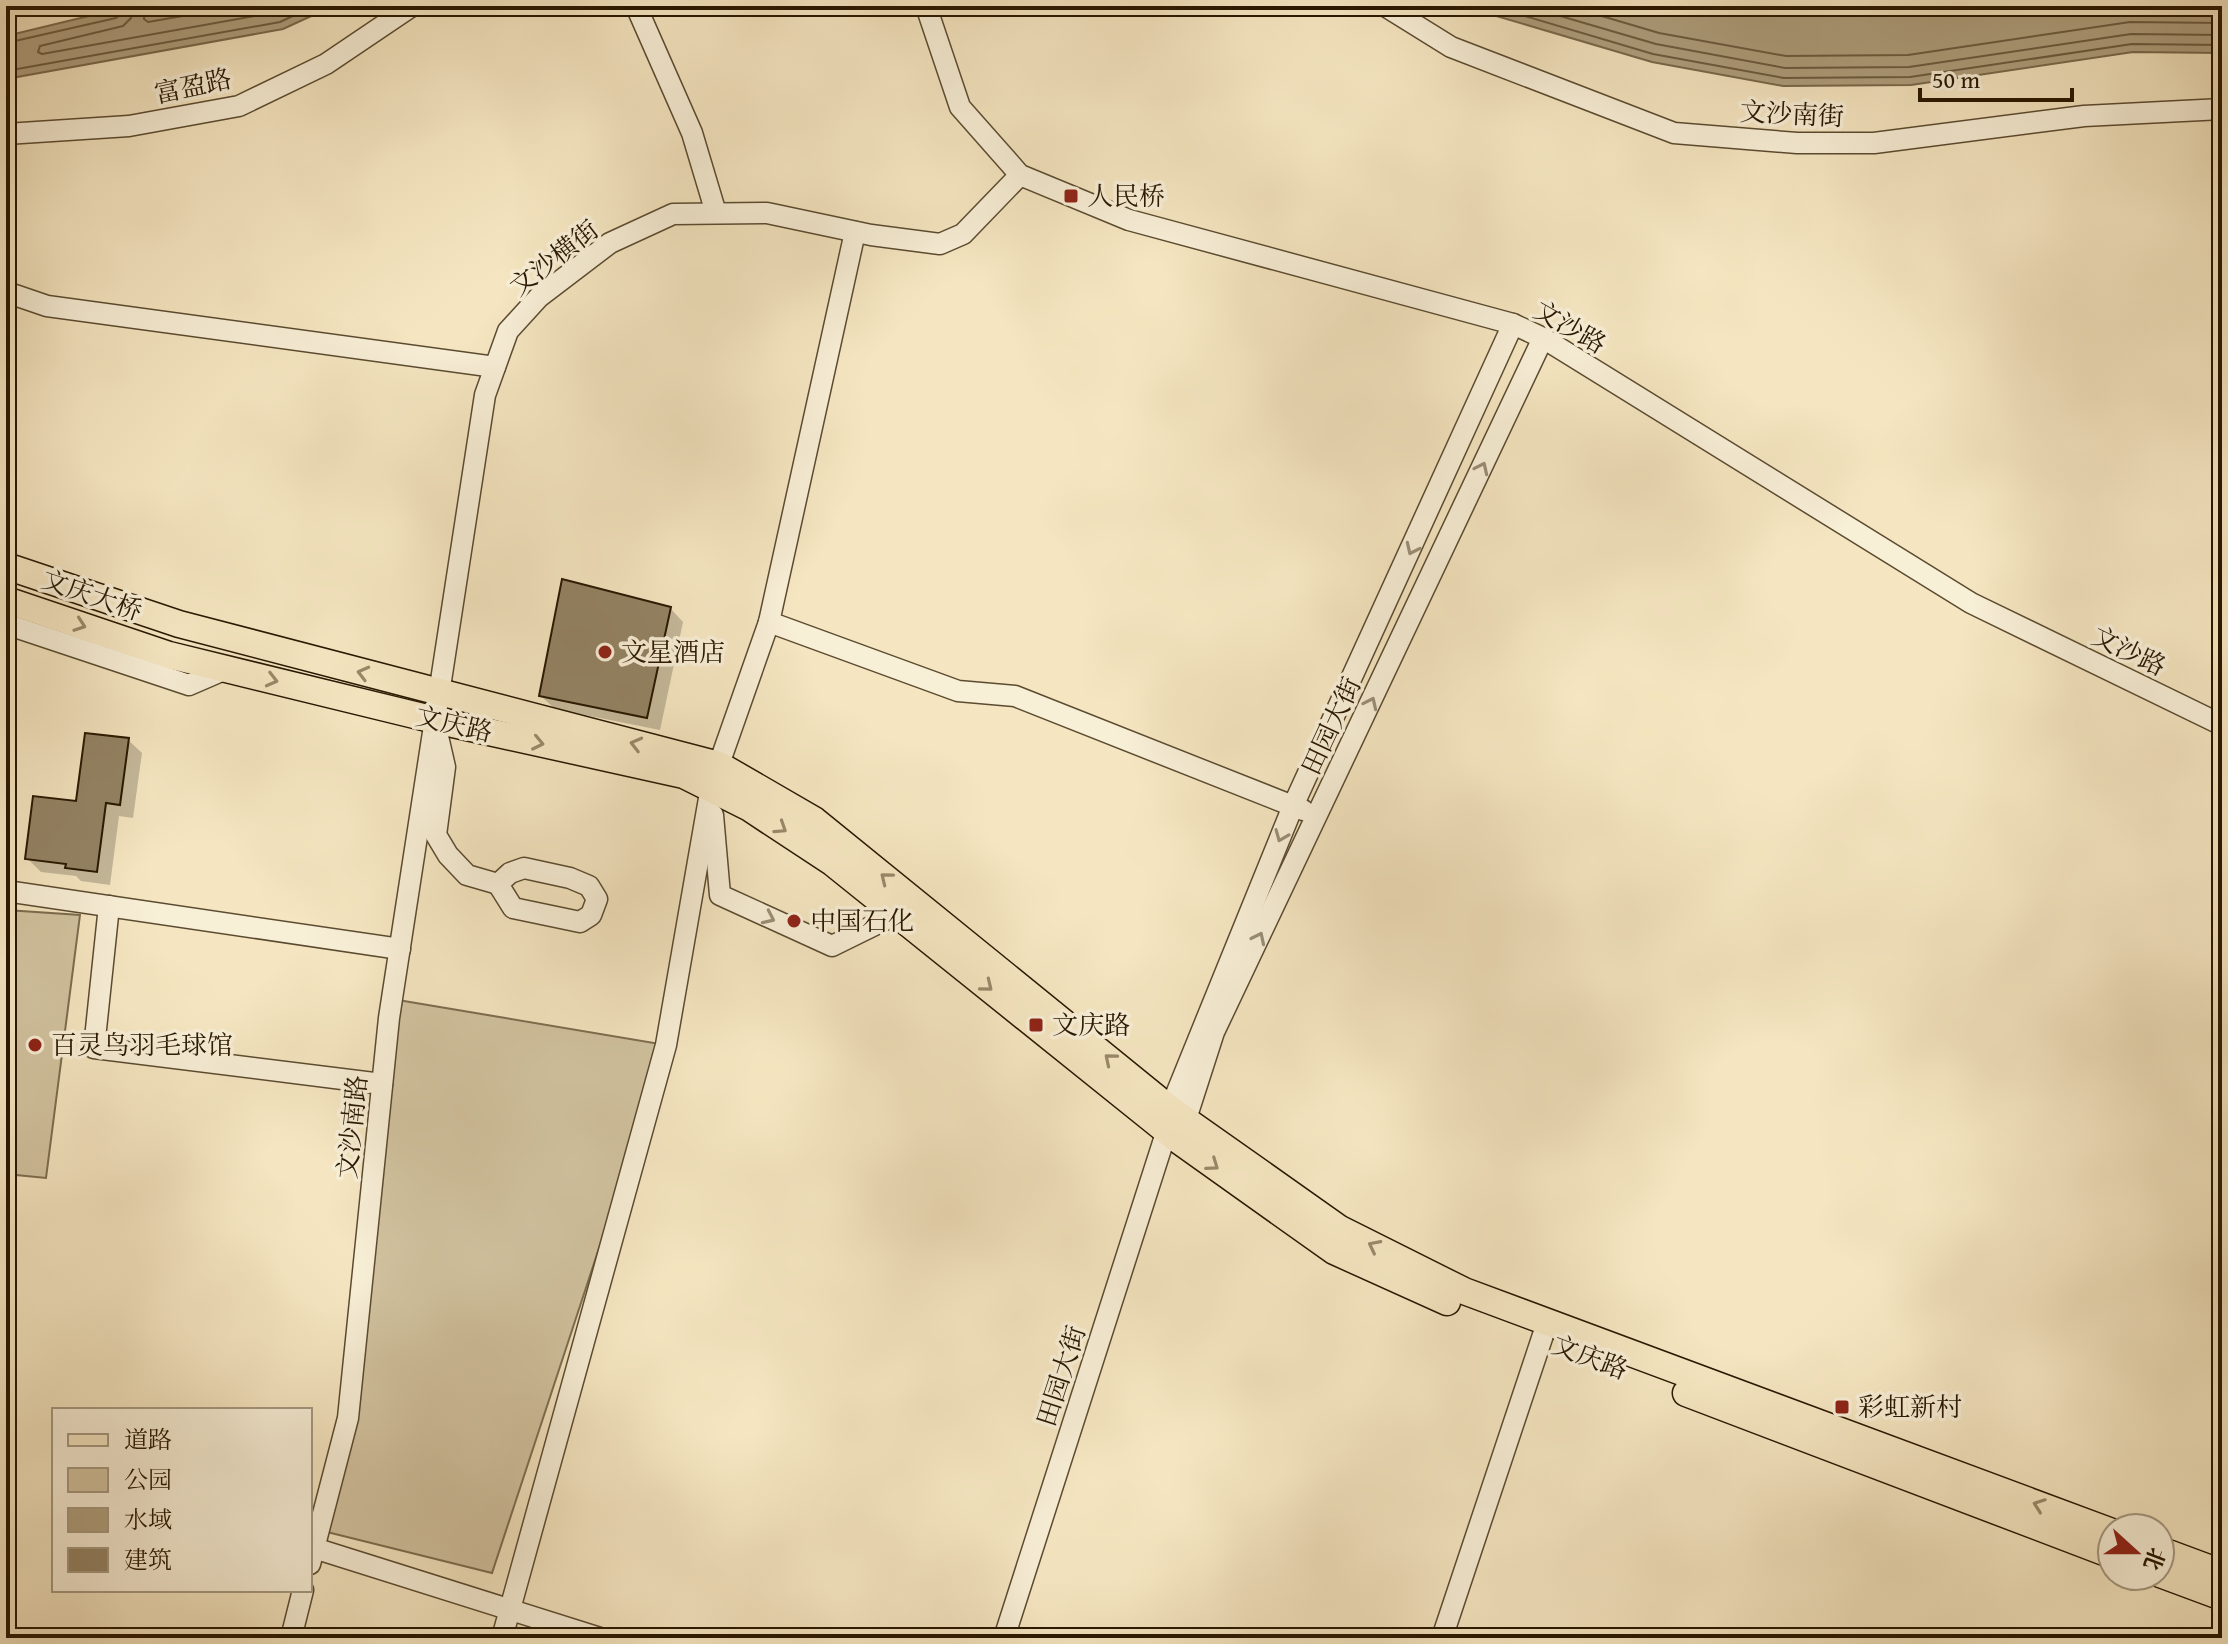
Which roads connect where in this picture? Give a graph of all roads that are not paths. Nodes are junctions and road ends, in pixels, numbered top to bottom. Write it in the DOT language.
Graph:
graph roads {
  1 [pos="412,6"];
  2 [pos="636,6"];
  3 [pos="926,6"];
  4 [pos="1385,6"];
  5 [pos="2222,109"];
  6 [pos="6,134"];
  7 [pos="1020,175"];
  8 [pos="716,213"];
  9 [pos="855,232"];
  10 [pos="6,292"];
  11 [pos="1513,324"];
  12 [pos="1543,338"];
  13 [pos="495,367"];
  14 [pos="6,566"];
  15 [pos="6,600"];
  16 [pos="769,622"];
  17 [pos="6,624"];
  18 [pos="179,624"];
  19 [pos="169,655"];
  20 [pos="226,669"];
  21 [pos="439,693"];
  22 [pos="435,720"];
  23 [pos="2222,725"];
  24 [pos="715,776"];
  25 [pos="1293,806"];
  26 [pos="1318,815"];
  27 [pos="498,884"];
  28 [pos="6,891"];
  29 [pos="109,906"];
  30 [pos="897,914"];
  31 [pos="400,949"];
  32 [pos="382,1084"];
  33 [pos="1174,1119"];
  34 [pos="1544,1330"];
  35 [pos="2096,1526"];
  36 [pos="2096,1549"];
  37 [pos="312,1556"];
  38 [pos="2176,1556"];
  39 [pos="2222,1573"];
  40 [pos="2176,1580"];
  41 [pos="302,1592"];
  42 [pos="2222,1597"];
  43 [pos="510,1609"];
  44 [pos="291,1638"];
  45 [pos="502,1638"];
  46 [pos="600,1638"];
  47 [pos="1004,1638"];
  48 [pos="1442,1638"];
  1 -- 6 [label="street, 富盈路"];
  2 -- 8 [label="street"];
  3 -- 7 [label="street, 文沙路"];
  4 -- 5 [label="street, 文沙南街"];
  7 -- 9 [label="street, 文沙横街"];
  7 -- 11 [label="street, 文沙路"];
  8 -- 9 [label="street, 文沙横街"];
  8 -- 13 [label="street, 文沙横街"];
  9 -- 16 [label="street"];
  10 -- 13 [label="street"];
  11 -- 12 [label="street, 文沙路"];
  11 -- 25 [label="street, 田园大街, one-way"];
  12 -- 23 [label="street, 文沙路"];
  26 -- 12 [label="street, 田园大街, one-way"];
  13 -- 21 [label="street, 文沙横街"];
  14 -- 18 [label="main road, 文庆大桥"];
  15 -- 19 [label="main road, 文庆大桥, one-way"];
  16 -- 24 [label="street"];
  16 -- 25 [label="street"];
  17 -- 20 [label="street"];
  21 -- 18 [label="main road, 文庆路, one-way"];
  19 -- 20 [label="main road, 文庆路"];
  20 -- 22 [label="main road, 文庆路, one-way"];
  21 -- 22 [label="street, 文沙南路"];
  24 -- 21 [label="main road, 文庆路, one-way"];
  22 -- 24 [label="main road, 文庆路, one-way"];
  22 -- 27 [label="street"];
  22 -- 31 [label="street, 文沙南路"];
  24 -- 30 [label="main road, 文庆路, one-way"];
  24 -- 30 [label="street, one-way"];
  33 -- 24 [label="main road, 文庆路, one-way"];
  24 -- 43 [label="street"];
  25 -- 26 [label="street"];
  25 -- 33 [label="street, 田园大街, one-way"];
  33 -- 26 [label="street, 田园大街, one-way"];
  28 -- 29 [label="street"];
  29 -- 31 [label="street"];
  29 -- 32 [label="street"];
  30 -- 33 [label="main road, 文庆路, one-way"];
  31 -- 32 [label="street, 文沙南路"];
  32 -- 37 [label="street, 文沙南路"];
  33 -- 34 [label="main road, 文庆路"];
  33 -- 47 [label="street, 田园大街"];
  35 -- 34 [label="main road, 文庆路, one-way"];
  34 -- 36 [label="main road, 文庆路"];
  34 -- 48 [label="street"];
  37 -- 43 [label="street"];
  38 -- 39 [label="main road"];
  40 -- 42 [label="main road"];
  41 -- 44 [label="street"];
  43 -- 45 [label="street"];
  43 -- 46 [label="street"];
}
